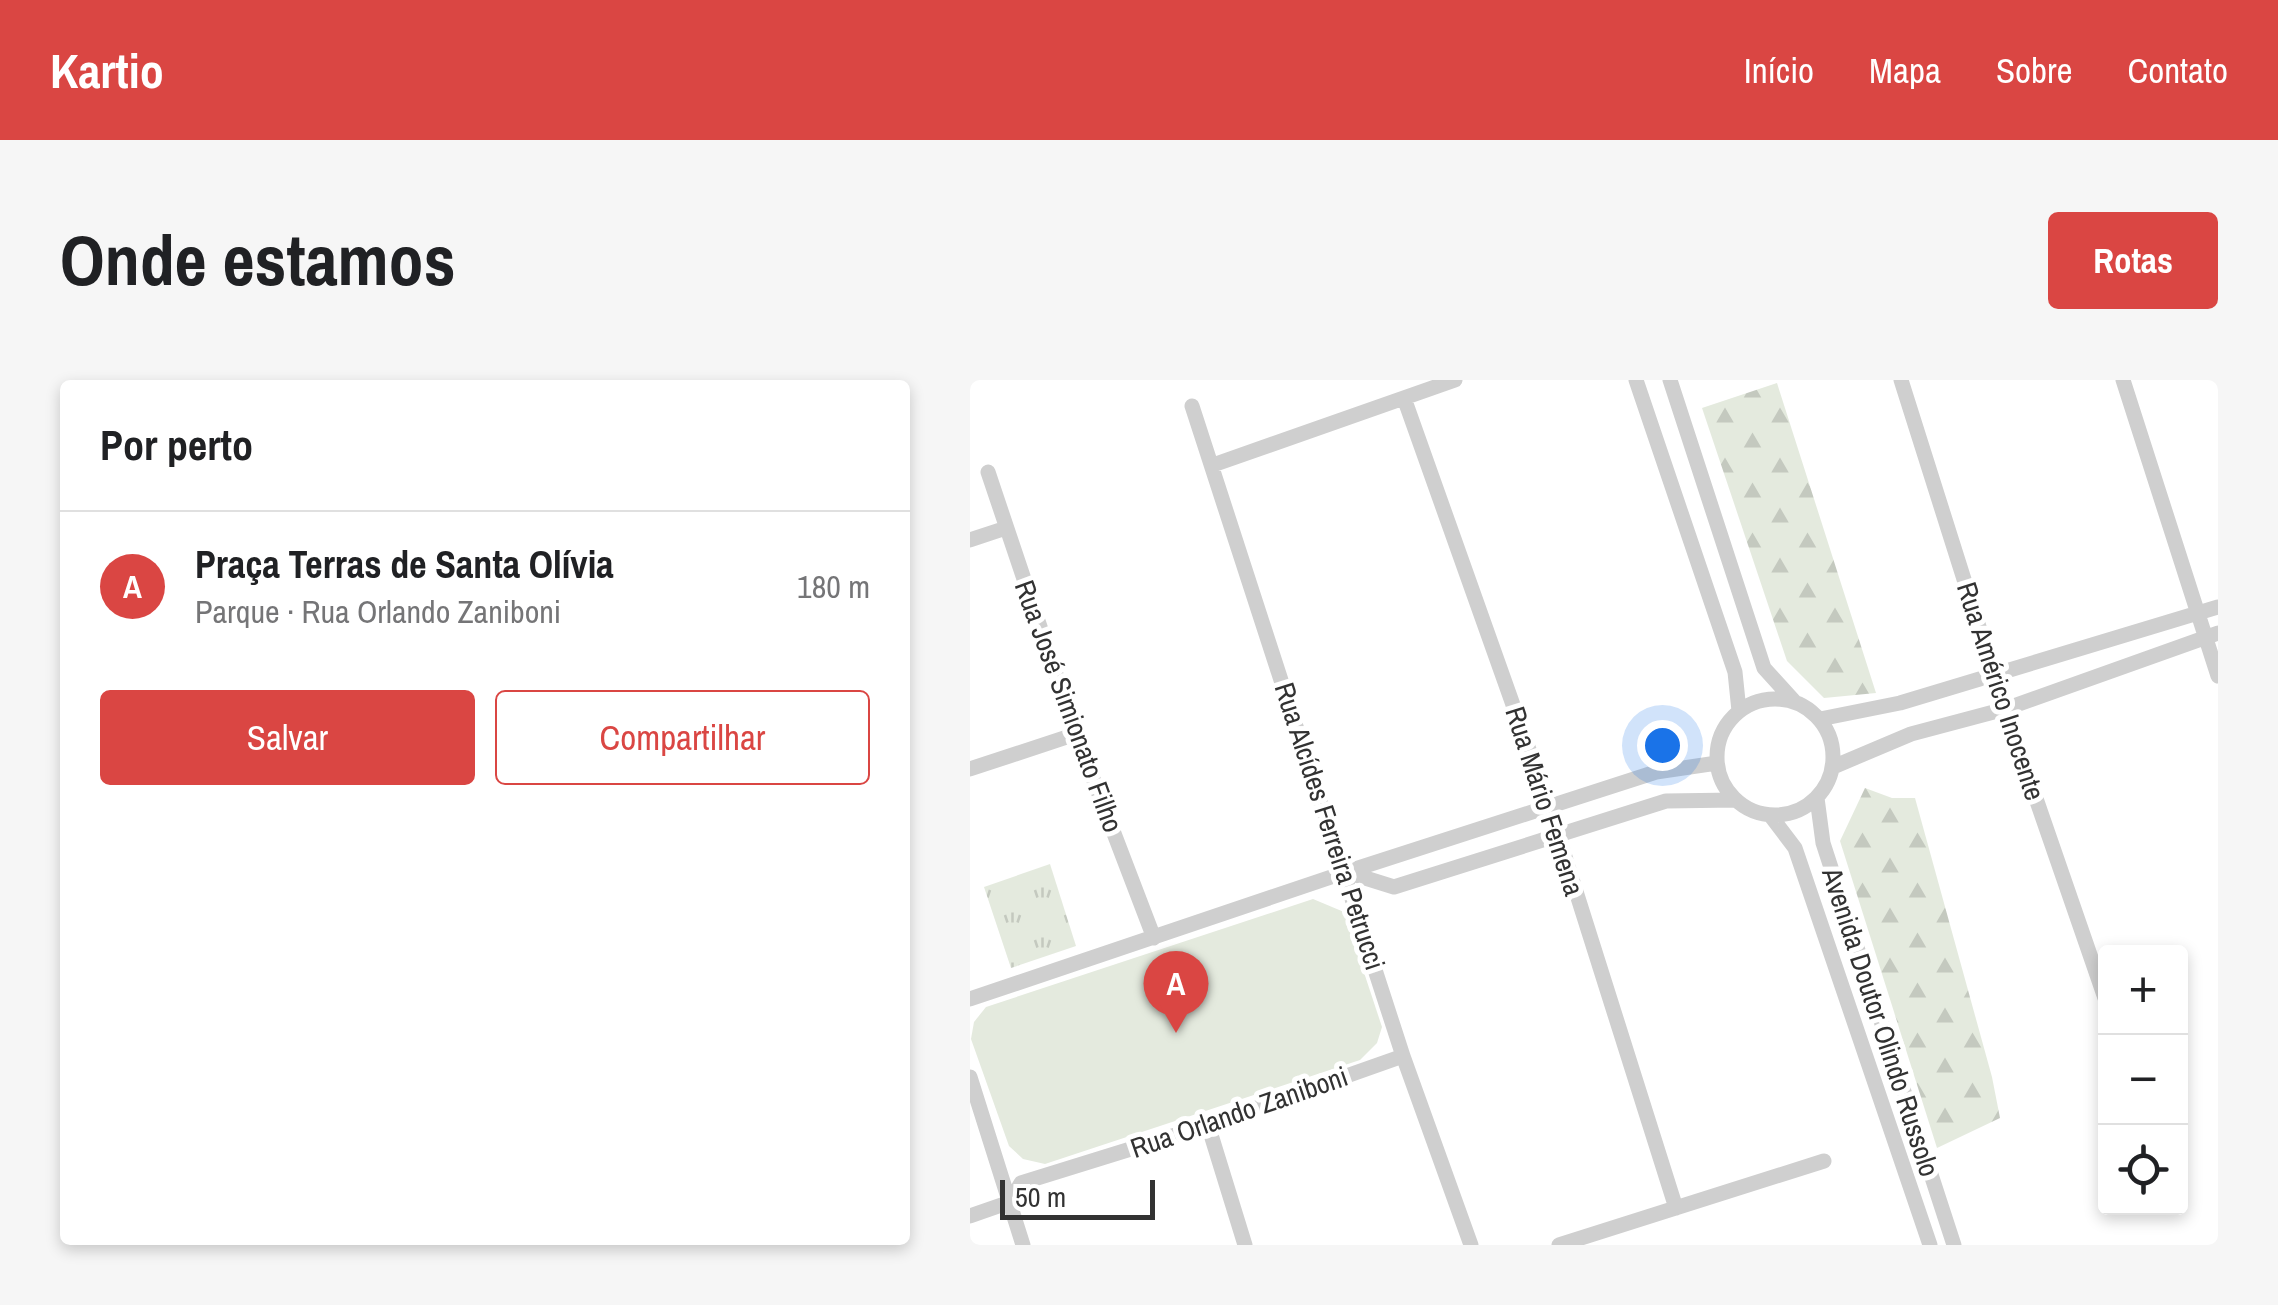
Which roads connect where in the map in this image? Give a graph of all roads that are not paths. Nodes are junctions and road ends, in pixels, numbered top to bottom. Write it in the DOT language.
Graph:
graph roads {
  1 [pos="1455,380"];
  2 [pos="1636,380"];
  3 [pos="1670,380"];
  4 [pos="1901,380"];
  5 [pos="2123,380"];
  6 [pos="1404,398"];
  7 [pos="1192,406"];
  8 [pos="1213,465"];
  9 [pos="988,472"];
  10 [pos="1006,528"];
  11 [pos="970,540"];
  12 [pos="2218,607"];
  13 [pos="2198,613"];
  14 [pos="2212,635"];
  15 [pos="1994,672"];
  16 [pos="2218,676"];
  17 [pos="1794,702"];
  18 [pos="2005,709"];
  19 [pos="1739,711"];
  20 [pos="1820,719"];
  21 [pos="1076,734"];
  22 [pos="1717,762"];
  23 [pos="1833,767"];
  24 [pos="970,769"];
  25 [pos="1817,798"];
  26 [pos="1734,800"];
  27 [pos="1548,806"];
  28 [pos="1770,816"];
  29 [pos="1557,836"];
  30 [pos="1346,872"];
  31 [pos="1154,938"];
  32 [pos="2098,979"];
  33 [pos="970,998"];
  34 [pos="1403,1056"];
  35 [pos="970,1076"];
  36 [pos="1208,1125"];
  37 [pos="1824,1162"];
  38 [pos="1010,1202"];
  39 [pos="1676,1208"];
  40 [pos="970,1216"];
  41 [pos="1023,1245"];
  42 [pos="1245,1245"];
  43 [pos="1471,1245"];
  44 [pos="1559,1245"];
  45 [pos="1930,1245"];
  46 [pos="1954,1245"];
  1 -- 6 [label="street"];
  2 -- 19 [label="street"];
  3 -- 17 [label="street"];
  4 -- 15 [label="street, Rua Américo Inocente"];
  5 -- 13 [label="street"];
  6 -- 8 [label="street"];
  6 -- 27 [label="street, Rua Mário Femena"];
  7 -- 8 [label="street, Rua Alcídes Ferreira Petrucci"];
  8 -- 30 [label="street, Rua Alcídes Ferreira Petrucci"];
  9 -- 10 [label="street, Rua José Simionato Filho"];
  10 -- 11 [label="street"];
  10 -- 21 [label="street, Rua José Simionato Filho"];
  12 -- 13 [label="street"];
  13 -- 14 [label="street"];
  13 -- 15 [label="street"];
  14 -- 16 [label="street"];
  14 -- 18 [label="street"];
  15 -- 18 [label="street, Rua Américo Inocente"];
  15 -- 20 [label="street"];
  17 -- 19 [label="street"];
  17 -- 20 [label="street"];
  18 -- 23 [label="street"];
  18 -- 32 [label="street, Rua Américo Inocente"];
  19 -- 22 [label="street"];
  20 -- 23 [label="street"];
  21 -- 24 [label="street"];
  21 -- 31 [label="street, Rua José Simionato Filho"];
  22 -- 26 [label="street"];
  22 -- 27 [label="street"];
  23 -- 25 [label="street"];
  25 -- 28 [label="street"];
  25 -- 46 [label="street, Avenida Doutor Olindo Russolo"];
  26 -- 28 [label="street"];
  26 -- 29 [label="street"];
  27 -- 29 [label="street, Rua Mário Femena"];
  27 -- 30 [label="street"];
  28 -- 45 [label="street, Avenida Doutor Olindo Russolo"];
  29 -- 30 [label="street"];
  29 -- 39 [label="street, Rua Mário Femena"];
  30 -- 31 [label="street"];
  30 -- 34 [label="street, Rua Alcídes Ferreira Petrucci"];
  31 -- 33 [label="street"];
  34 -- 36 [label="street, Rua Orlando Zaniboni"];
  34 -- 43 [label="street, Rua Alcídes Ferreira Petrucci"];
  35 -- 38 [label="street"];
  36 -- 38 [label="street, Rua Orlando Zaniboni"];
  36 -- 42 [label="street"];
  37 -- 39 [label="street"];
  38 -- 40 [label="street, Rua Orlando Zaniboni"];
  38 -- 41 [label="street"];
  39 -- 44 [label="street"];
}
